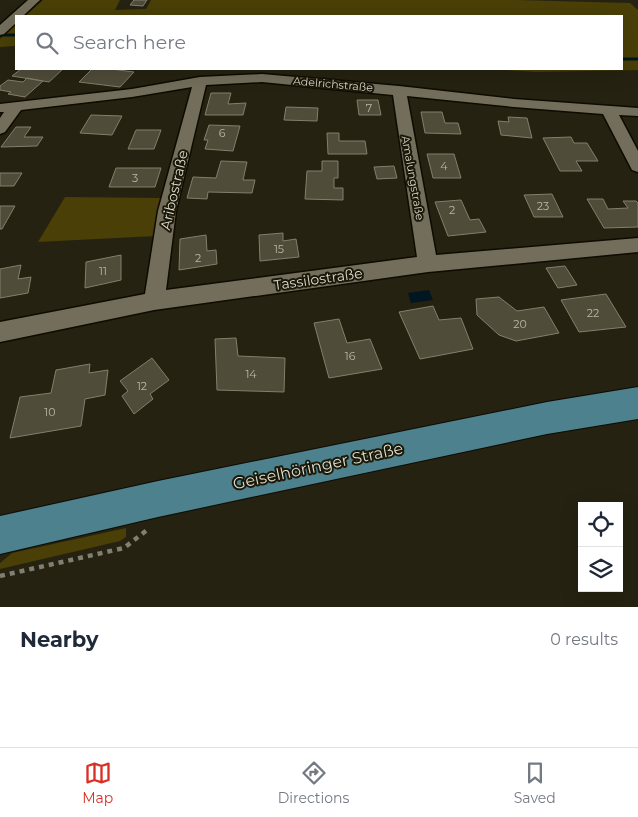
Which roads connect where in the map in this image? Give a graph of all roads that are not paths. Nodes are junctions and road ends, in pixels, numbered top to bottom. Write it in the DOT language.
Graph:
graph roads {
  1 [pos="35,0"];
  2 [pos="0,15"];
  3 [pos="18,15"];
  4 [pos="15,17"];
  5 [pos="15,18"];
  6 [pos="0,31"];
  7 [pos="200,81"];
  8 [pos="399,90"];
  9 [pos="16,106"];
  10 [pos="0,108"];
  11 [pos="609,111"];
  12 [pos="638,112"];
  13 [pos="0,129"];
  14 [pos="638,166"];
  15 [pos="638,245"];
  16 [pos="428,264"];
  17 [pos="154,301"];
  18 [pos="0,332"];
  19 [pos="638,403"];
  20 [pos="0,535"];
  1 -- 3 [label="street"];
  2 -- 4 [label="street"];
  5 -- 6 [label="street"];
  7 -- 8 [label="street, Adelrichstraße"];
  7 -- 9 [label="street, Adelrichstraße"];
  7 -- 17 [label="street, Aribostraße"];
  8 -- 11 [label="street, Adelrichstraße"];
  8 -- 16 [label="street, Amalungstraße"];
  9 -- 10 [label="street, Adelrichstraße"];
  9 -- 13 [label="street"];
  11 -- 12 [label="street, Adelrichstraße"];
  11 -- 14 [label="street"];
  15 -- 16 [label="street, Tassilostraße"];
  16 -- 17 [label="street, Tassilostraße"];
  17 -- 18 [label="street, Tassilostraße"];
  19 -- 20 [label="main road, Geiselhöringer Straße"];
}
